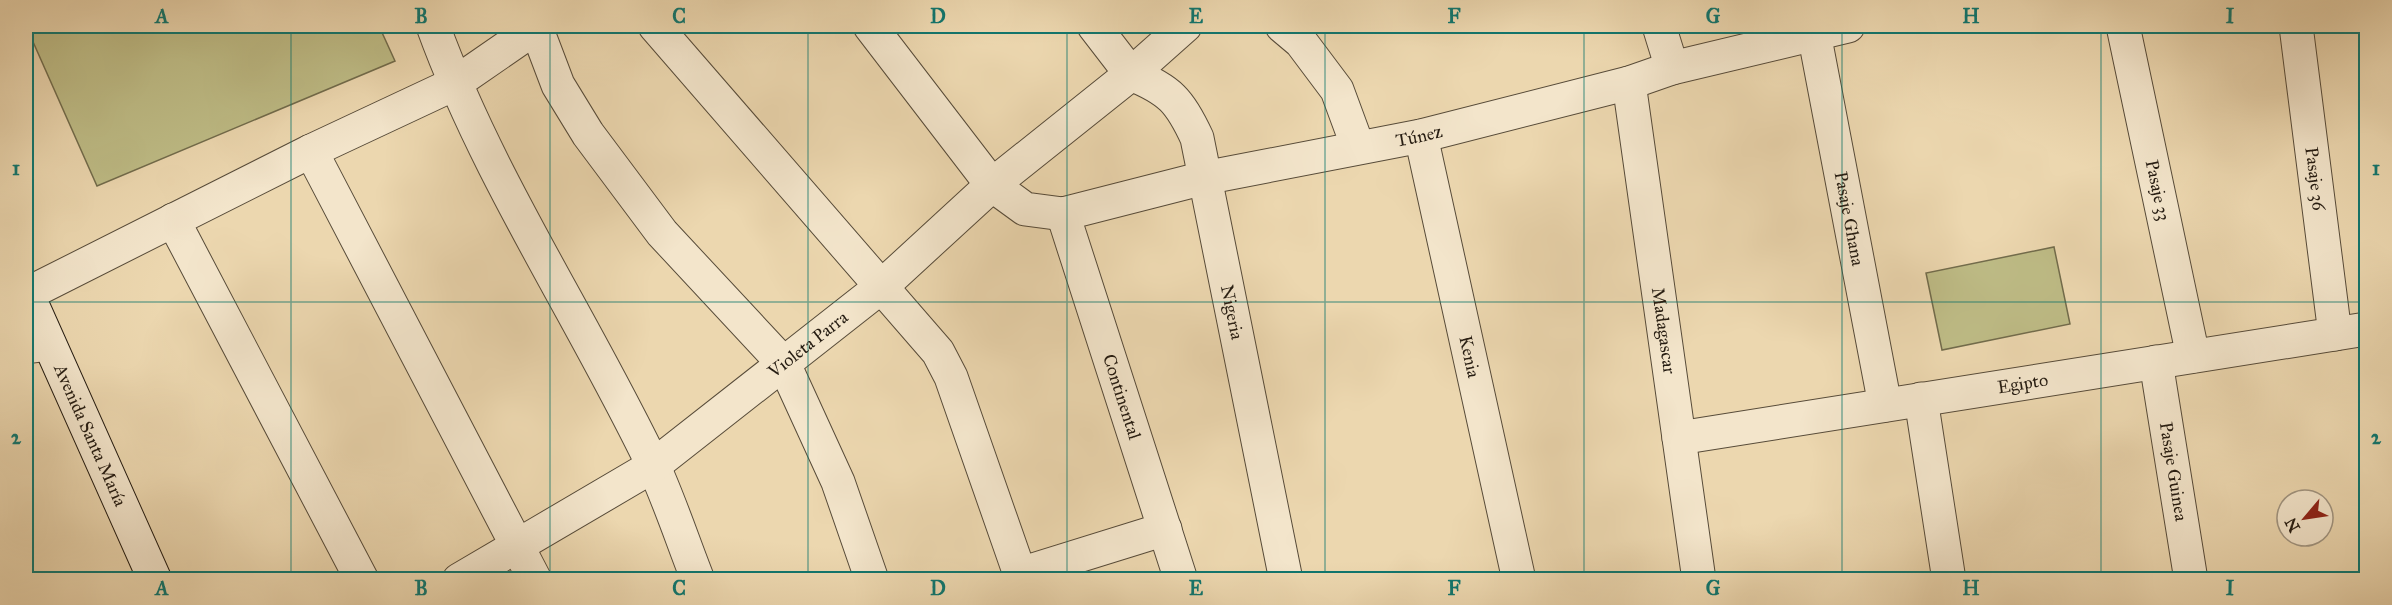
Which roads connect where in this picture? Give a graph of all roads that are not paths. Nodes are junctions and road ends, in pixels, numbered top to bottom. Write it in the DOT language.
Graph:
graph roads {
  1 [pos="433,26"];
  2 [pos="537,26"];
  3 [pos="655,26"];
  4 [pos="870,26"];
  5 [pos="1094,26"];
  6 [pos="1185,26"];
  7 [pos="1282,26"];
  8 [pos="1659,26"];
  9 [pos="1848,26"];
  10 [pos="2123,26"];
  11 [pos="2296,26"];
  12 [pos="1814,33"];
  13 [pos="1672,68"];
  14 [pos="1131,74"];
  15 [pos="1629,83"];
  16 [pos="454,84"];
  17 [pos="1421,135"];
  18 [pos="1358,147"];
  19 [pos="311,152"];
  20 [pos="1204,178"];
  21 [pos="992,185"];
  22 [pos="1062,214"];
  23 [pos="173,220"];
  24 [pos="881,287"];
  25 [pos="26,293"];
  26 [pos="2351,331"];
  27 [pos="37,345"];
  28 [pos="2193,357"];
  29 [pos="2156,362"];
  30 [pos="784,364"];
  31 [pos="1921,399"];
  32 [pos="1885,405"];
  33 [pos="1679,438"];
  34 [pos="653,466"];
  35 [pos="1165,529"];
  36 [pos="519,546"];
  37 [pos="1021,577"];
  38 [pos="156,579"];
  39 [pos="362,579"];
  40 [pos="459,579"];
  41 [pos="536,579"];
  42 [pos="698,579"];
  43 [pos="872,579"];
  44 [pos="1181,579"];
  45 [pos="1286,579"];
  46 [pos="1520,579"];
  47 [pos="1699,579"];
  48 [pos="1949,579"];
  49 [pos="2192,579"];
  1 -- 16 [label="street"];
  2 -- 16 [label="street"];
  2 -- 30 [label="street"];
  3 -- 24 [label="street"];
  4 -- 21 [label="street, Túnez"];
  5 -- 14 [label="street"];
  6 -- 14 [label="street, Violeta Parra"];
  7 -- 18 [label="street"];
  8 -- 13 [label="street"];
  9 -- 12 [label="street, Túnez"];
  10 -- 28 [label="street, Pasaje 33"];
  11 -- 26 [label="street, Pasaje 36"];
  12 -- 13 [label="street, Túnez"];
  12 -- 32 [label="street, Pasaje Ghana"];
  13 -- 15 [label="street, Túnez"];
  14 -- 20 [label="street, Nigeria"];
  14 -- 21 [label="street, Violeta Parra"];
  15 -- 17 [label="street, Túnez"];
  15 -- 33 [label="street, Madagascar"];
  16 -- 19 [label="street"];
  16 -- 34 [label="street"];
  17 -- 18 [label="street, Túnez"];
  17 -- 46 [label="street, Kenia"];
  18 -- 20 [label="street, Túnez"];
  19 -- 23 [label="street"];
  19 -- 36 [label="street"];
  20 -- 22 [label="street, Túnez"];
  20 -- 45 [label="street, Nigeria"];
  21 -- 22 [label="street, Túnez"];
  21 -- 24 [label="street, Violeta Parra"];
  22 -- 35 [label="street, Continental"];
  23 -- 25 [label="street"];
  23 -- 39 [label="street"];
  24 -- 30 [label="street, Violeta Parra"];
  24 -- 37 [label="street"];
  25 -- 27 [label="street, Avenida Santa María"];
  26 -- 28 [label="street, Egipto"];
  27 -- 38 [label="street, Avenida Santa María"];
  28 -- 29 [label="street, Egipto"];
  29 -- 31 [label="street, Egipto"];
  29 -- 49 [label="street, Pasaje Guinea"];
  30 -- 34 [label="street, Violeta Parra"];
  30 -- 43 [label="street"];
  31 -- 32 [label="street, Egipto"];
  31 -- 48 [label="street"];
  32 -- 33 [label="street, Egipto"];
  33 -- 47 [label="street, Madagascar"];
  34 -- 36 [label="street, Violeta Parra"];
  34 -- 42 [label="street"];
  35 -- 37 [label="street"];
  35 -- 44 [label="street, Continental"];
  36 -- 40 [label="street, Violeta Parra"];
  36 -- 41 [label="street"];
}
